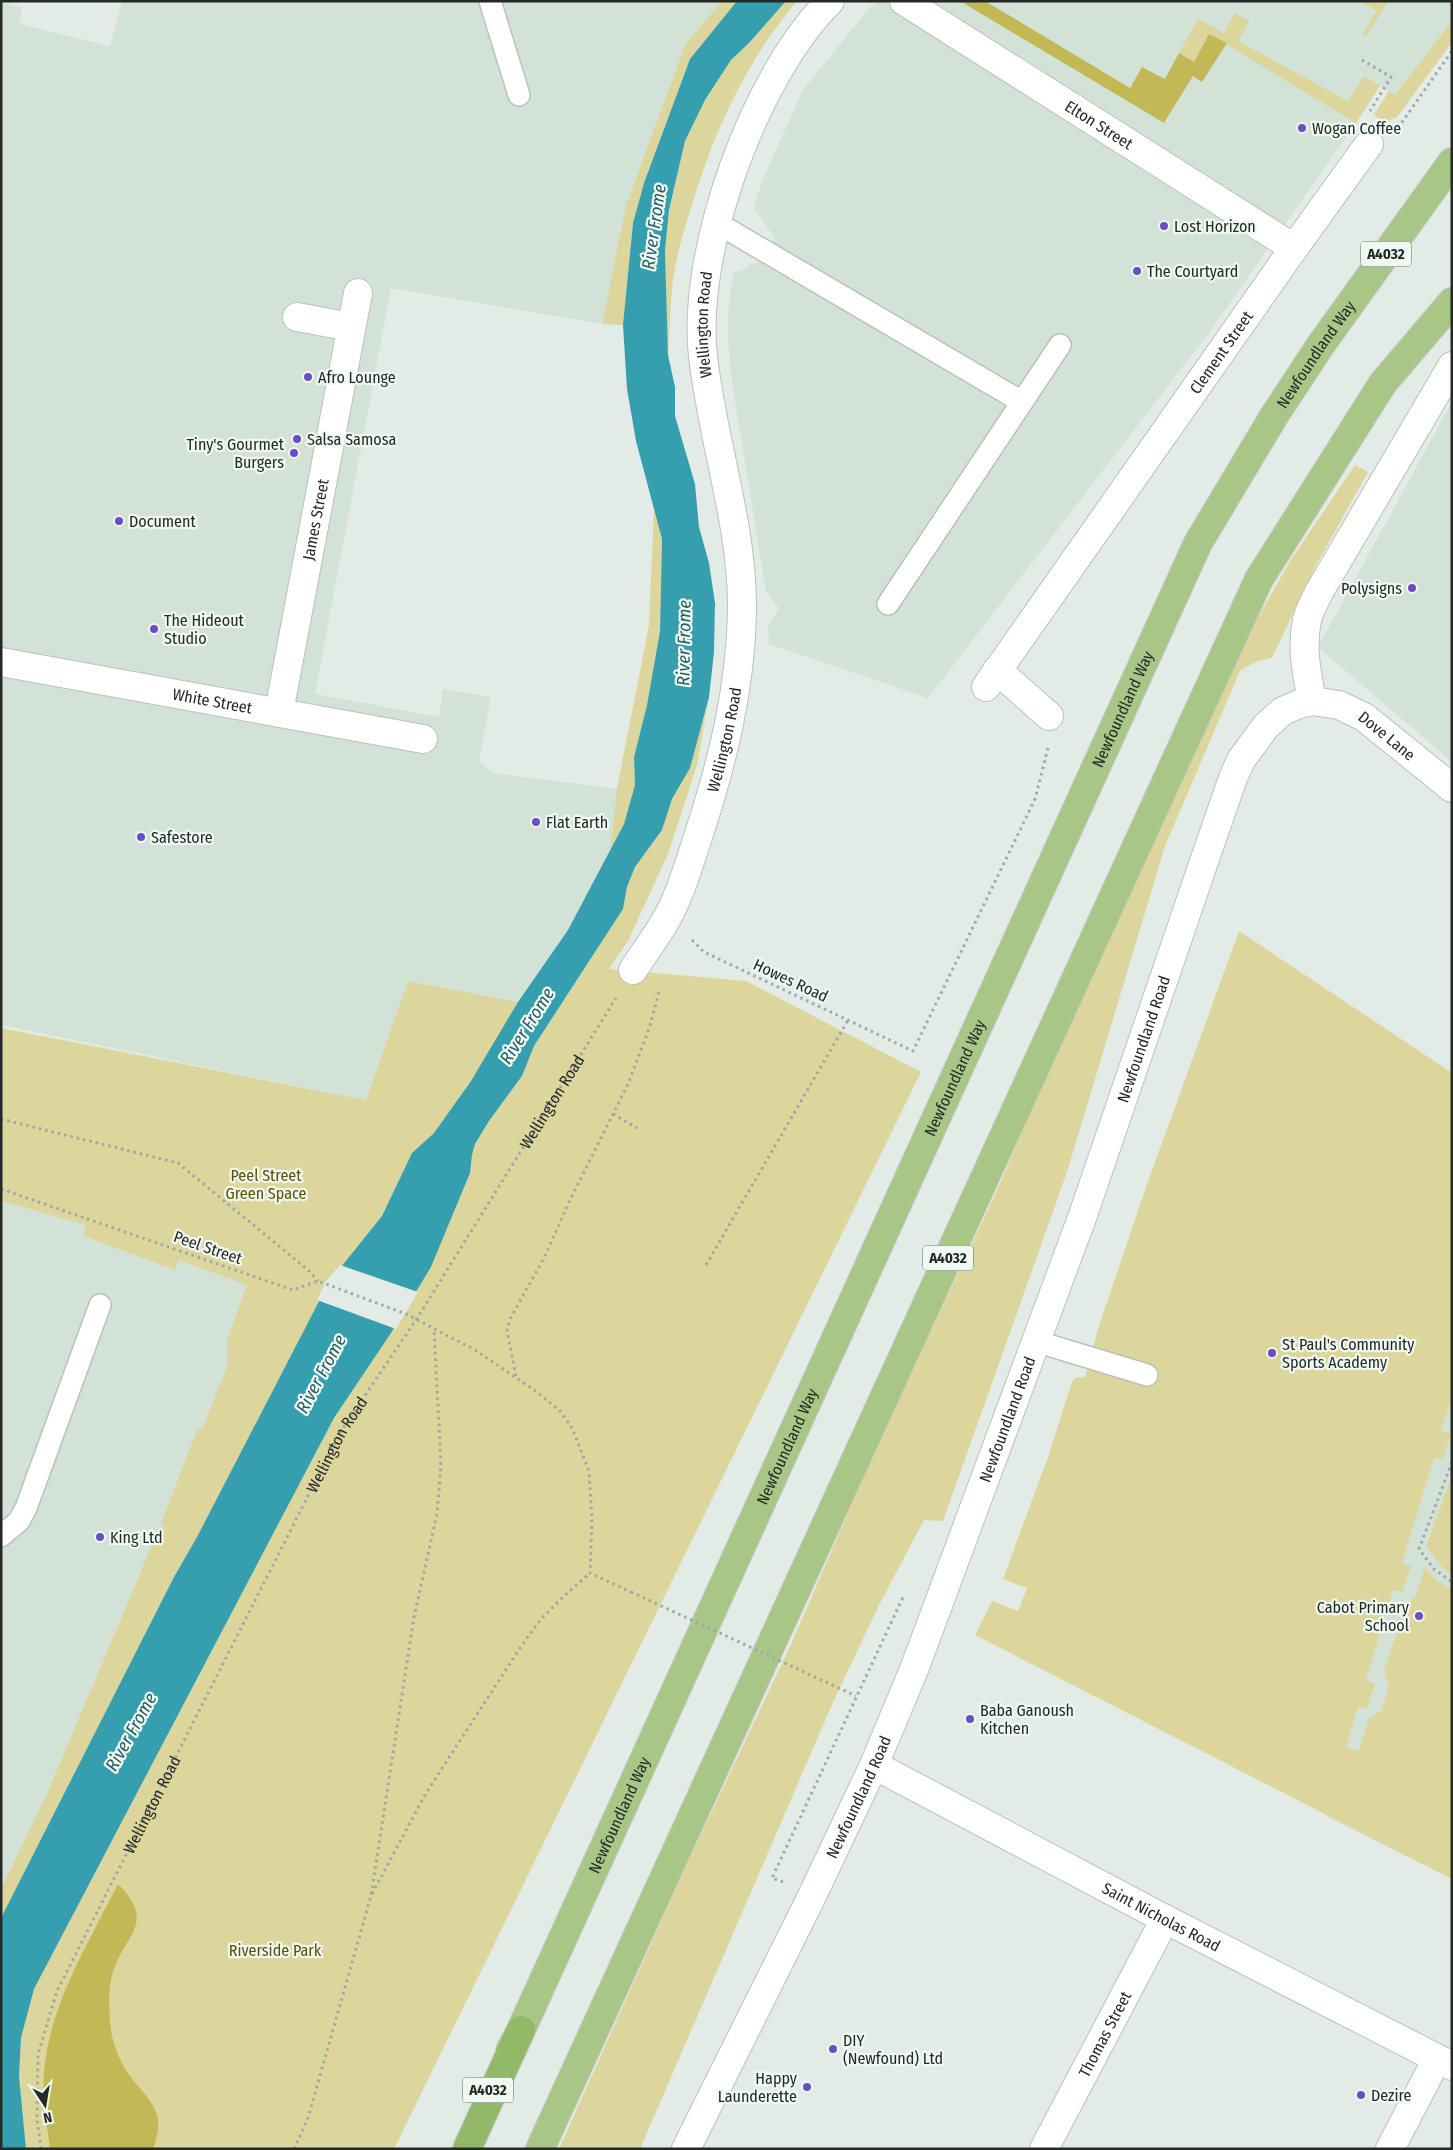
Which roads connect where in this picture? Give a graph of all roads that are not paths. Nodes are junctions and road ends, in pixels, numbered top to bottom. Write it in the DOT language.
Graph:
graph roads {
  1 [pos="490,1"];
  2 [pos="830,1"];
  3 [pos="904,1"];
  4 [pos="519,95"];
  5 [pos="1369,144"];
  6 [pos="1452,162"];
  7 [pos="717,223"];
  8 [pos="1294,248"];
  9 [pos="358,293"];
  10 [pos="1452,302"];
  11 [pos="297,317"];
  12 [pos="352,327"];
  13 [pos="1060,345"];
  14 [pos="1452,366"];
  15 [pos="1022,402"];
  16 [pos="888,604"];
  17 [pos="1,662"];
  18 [pos="1312,701"];
  19 [pos="279,712"];
  20 [pos="1050,716"];
  21 [pos="423,739"];
  22 [pos="1452,788"];
  23 [pos="633,970"];
  24 [pos="100,1305"];
  25 [pos="1035,1341"];
  26 [pos="1147,1375"];
  27 [pos="1,1536"];
  28 [pos="874,1765"];
  29 [pos="1165,1919"];
  30 [pos="521,2030"];
  31 [pos="1445,2062"];
  32 [pos="456,2149"];
  33 [pos="467,2149"];
  34 [pos="540,2149"];
  35 [pos="686,2149"];
  36 [pos="1044,2149"];
  37 [pos="1390,2149"];
  1 -- 4 [label="lane"];
  2 -- 7 [label="street, Wellington Road"];
  3 -- 8 [label="street, Elton Street"];
  5 -- 8 [label="street, Clement Street"];
  6 -- 30 [label="highway, Newfoundland Way / A4032"];
  7 -- 15 [label="lane"];
  7 -- 23 [label="street, Wellington Road"];
  8 -- 20 [label="street, Clement Street"];
  9 -- 12 [label="street, James Street"];
  10 -- 34 [label="highway, A4032"];
  11 -- 12 [label="street"];
  12 -- 19 [label="street, James Street"];
  13 -- 15 [label="lane"];
  14 -- 18 [label="street"];
  15 -- 16 [label="lane"];
  17 -- 19 [label="street, White Street"];
  18 -- 22 [label="street, Dove Lane"];
  18 -- 25 [label="street, Newfoundland Road"];
  19 -- 21 [label="street, White Street"];
  24 -- 27 [label="lane"];
  25 -- 26 [label="lane"];
  25 -- 28 [label="street, Newfoundland Road"];
  28 -- 29 [label="street, Saint Nicholas Road"];
  28 -- 35 [label="street, Newfoundland Road"];
  29 -- 31 [label="street, Saint Nicholas Road"];
  29 -- 36 [label="street, Thomas Street"];
  30 -- 32 [label="highway, A4032"];
  30 -- 33 [label="highway"];
  31 -- 37 [label="street"];
}
